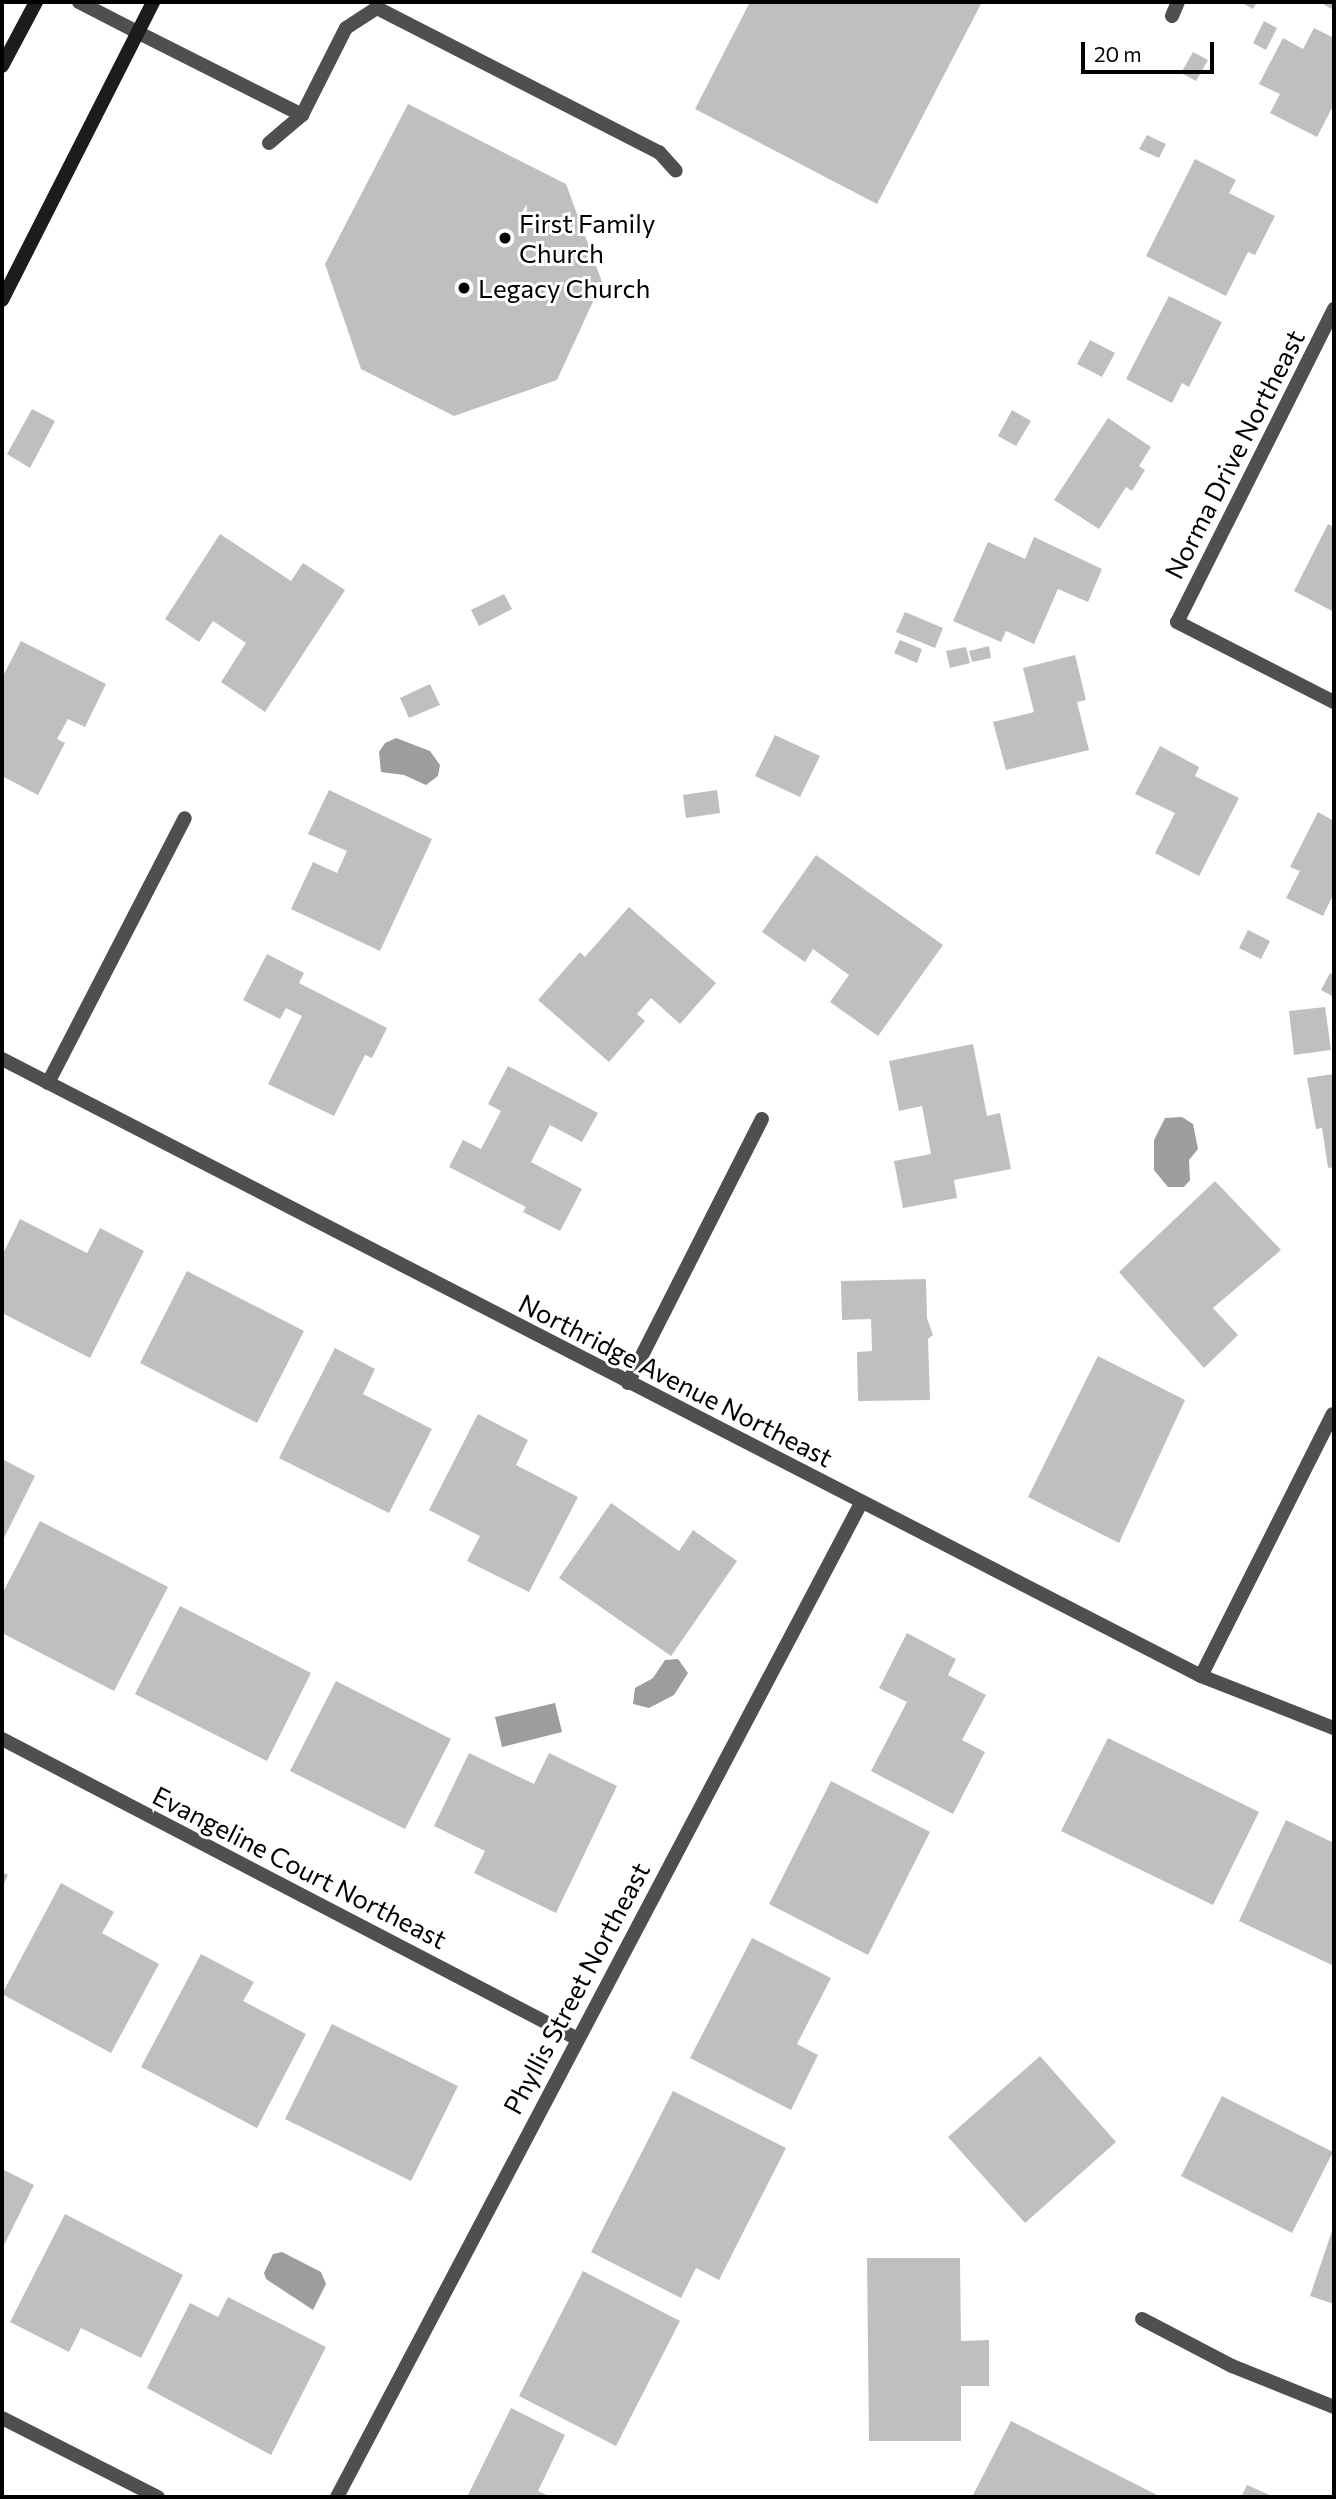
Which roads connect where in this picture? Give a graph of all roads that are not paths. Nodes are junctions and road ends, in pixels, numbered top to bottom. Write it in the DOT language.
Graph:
graph roads {
  1 [pos="36,2"];
  2 [pos="79,2"];
  3 [pos="153,2"];
  4 [pos="1178,2"];
  5 [pos="1172,16"];
  6 [pos="137,32"];
  7 [pos="2,66"];
  8 [pos="302,114"];
  9 [pos="270,144"];
  10 [pos="676,171"];
  11 [pos="2,300"];
  12 [pos="1334,309"];
  13 [pos="1334,702"];
  14 [pos="185,818"];
  15 [pos="2,1059"];
  16 [pos="48,1083"];
  17 [pos="762,1119"];
  18 [pos="628,1382"];
  19 [pos="1333,1414"];
  20 [pos="861,1503"];
  21 [pos="1201,1676"];
  22 [pos="1334,1728"];
  23 [pos="2,1740"];
  24 [pos="576,2038"];
  25 [pos="1142,2319"];
  26 [pos="1334,2407"];
  27 [pos="2,2418"];
  28 [pos="158,2497"];
  29 [pos="337,2497"];
  1 -- 7 [label="main road"];
  2 -- 6 [label="street"];
  3 -- 6 [label="main road"];
  4 -- 5 [label="street"];
  6 -- 8 [label="street"];
  6 -- 11 [label="main road"];
  8 -- 9 [label="street"];
  8 -- 10 [label="street"];
  12 -- 13 [label="street, Norma Drive Northeast"];
  14 -- 16 [label="street"];
  15 -- 16 [label="street, Northridge Avenue Northeast"];
  16 -- 18 [label="street, Northridge Avenue Northeast"];
  17 -- 18 [label="street"];
  18 -- 20 [label="street, Northridge Avenue Northeast"];
  19 -- 21 [label="street"];
  20 -- 21 [label="street, Northridge Avenue Northeast"];
  20 -- 24 [label="street, Phyllis Street Northeast"];
  21 -- 22 [label="street, Northridge Avenue Northeast"];
  23 -- 24 [label="street, Evangeline Court Northeast"];
  24 -- 29 [label="street, Phyllis Street Northeast"];
  25 -- 26 [label="street"];
  27 -- 28 [label="street"];
}
